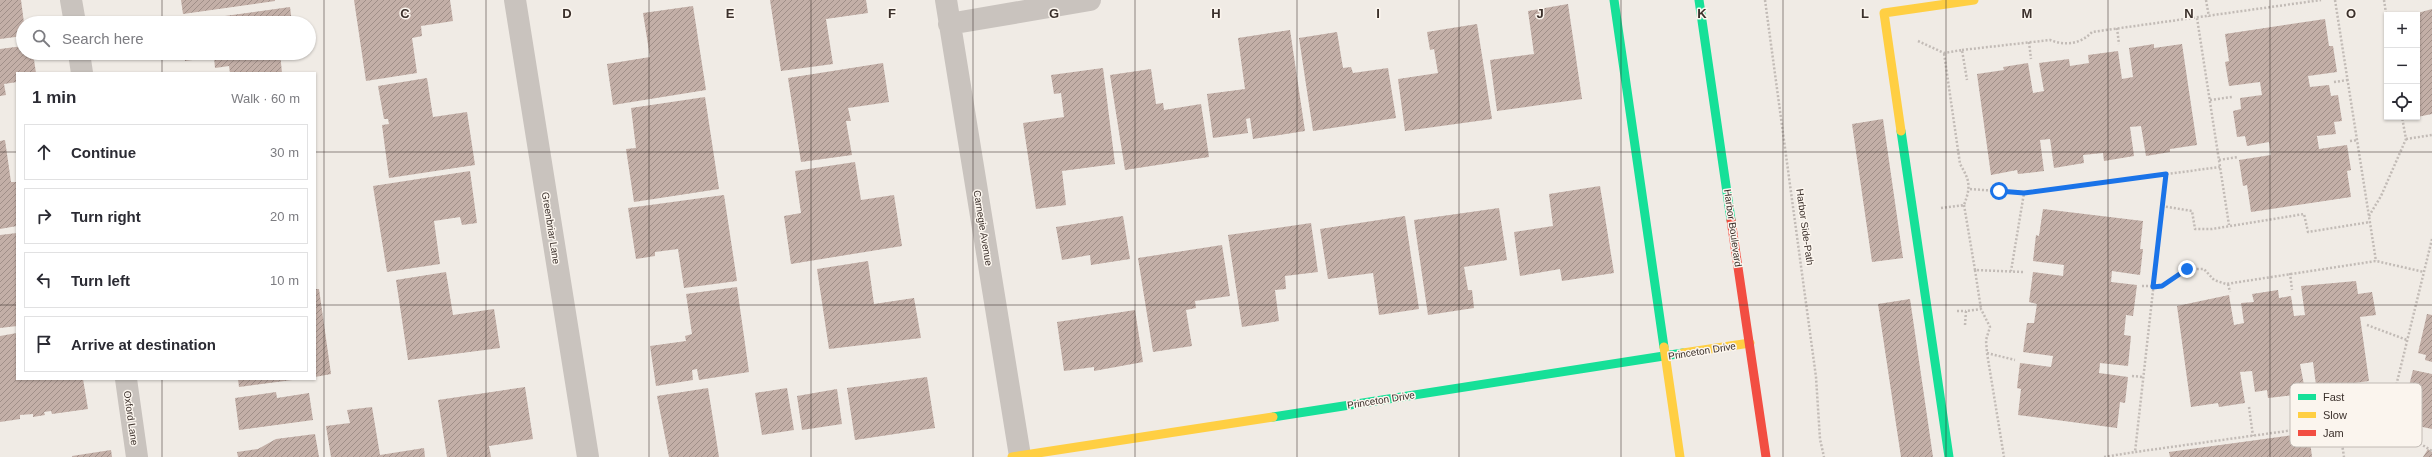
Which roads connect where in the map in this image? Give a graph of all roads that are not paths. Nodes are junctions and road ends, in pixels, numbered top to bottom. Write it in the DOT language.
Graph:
graph roads {
  1 [pos="71,0"];
  2 [pos="515,0"];
  3 [pos="946,0"];
  4 [pos="1090,0"];
  5 [pos="1614,0"];
  6 [pos="1700,0"];
  7 [pos="1974,0"];
  8 [pos="74,16"];
  9 [pos="949,24"];
  10 [pos="80,60"];
  11 [pos="82,72"];
  12 [pos="1750,343"];
  13 [pos="1666,357"];
  14 [pos="126,380"];
  15 [pos="1016,456"];
  16 [pos="137,457"];
  17 [pos="588,457"];
  18 [pos="1680,457"];
  19 [pos="1766,457"];
  20 [pos="1949,457"];
  1 -- 8 [label="street"];
  2 -- 17 [label="street, Greenbriar Lane"];
  3 -- 9 [label="street, Carnegie Avenue"];
  4 -- 9 [label="street"];
  5 -- 13 [label="street"];
  6 -- 12 [label="street, Harbor Boulevard"];
  7 -- 20 [label="street"];
  9 -- 15 [label="street, Carnegie Avenue"];
  10 -- 11 [label="street"];
  12 -- 13 [label="street, Princeton Drive"];
  12 -- 19 [label="street, Harbor Boulevard"];
  13 -- 15 [label="street, Princeton Drive"];
  13 -- 18 [label="street"];
  14 -- 16 [label="street, Oxford Lane"];
}
